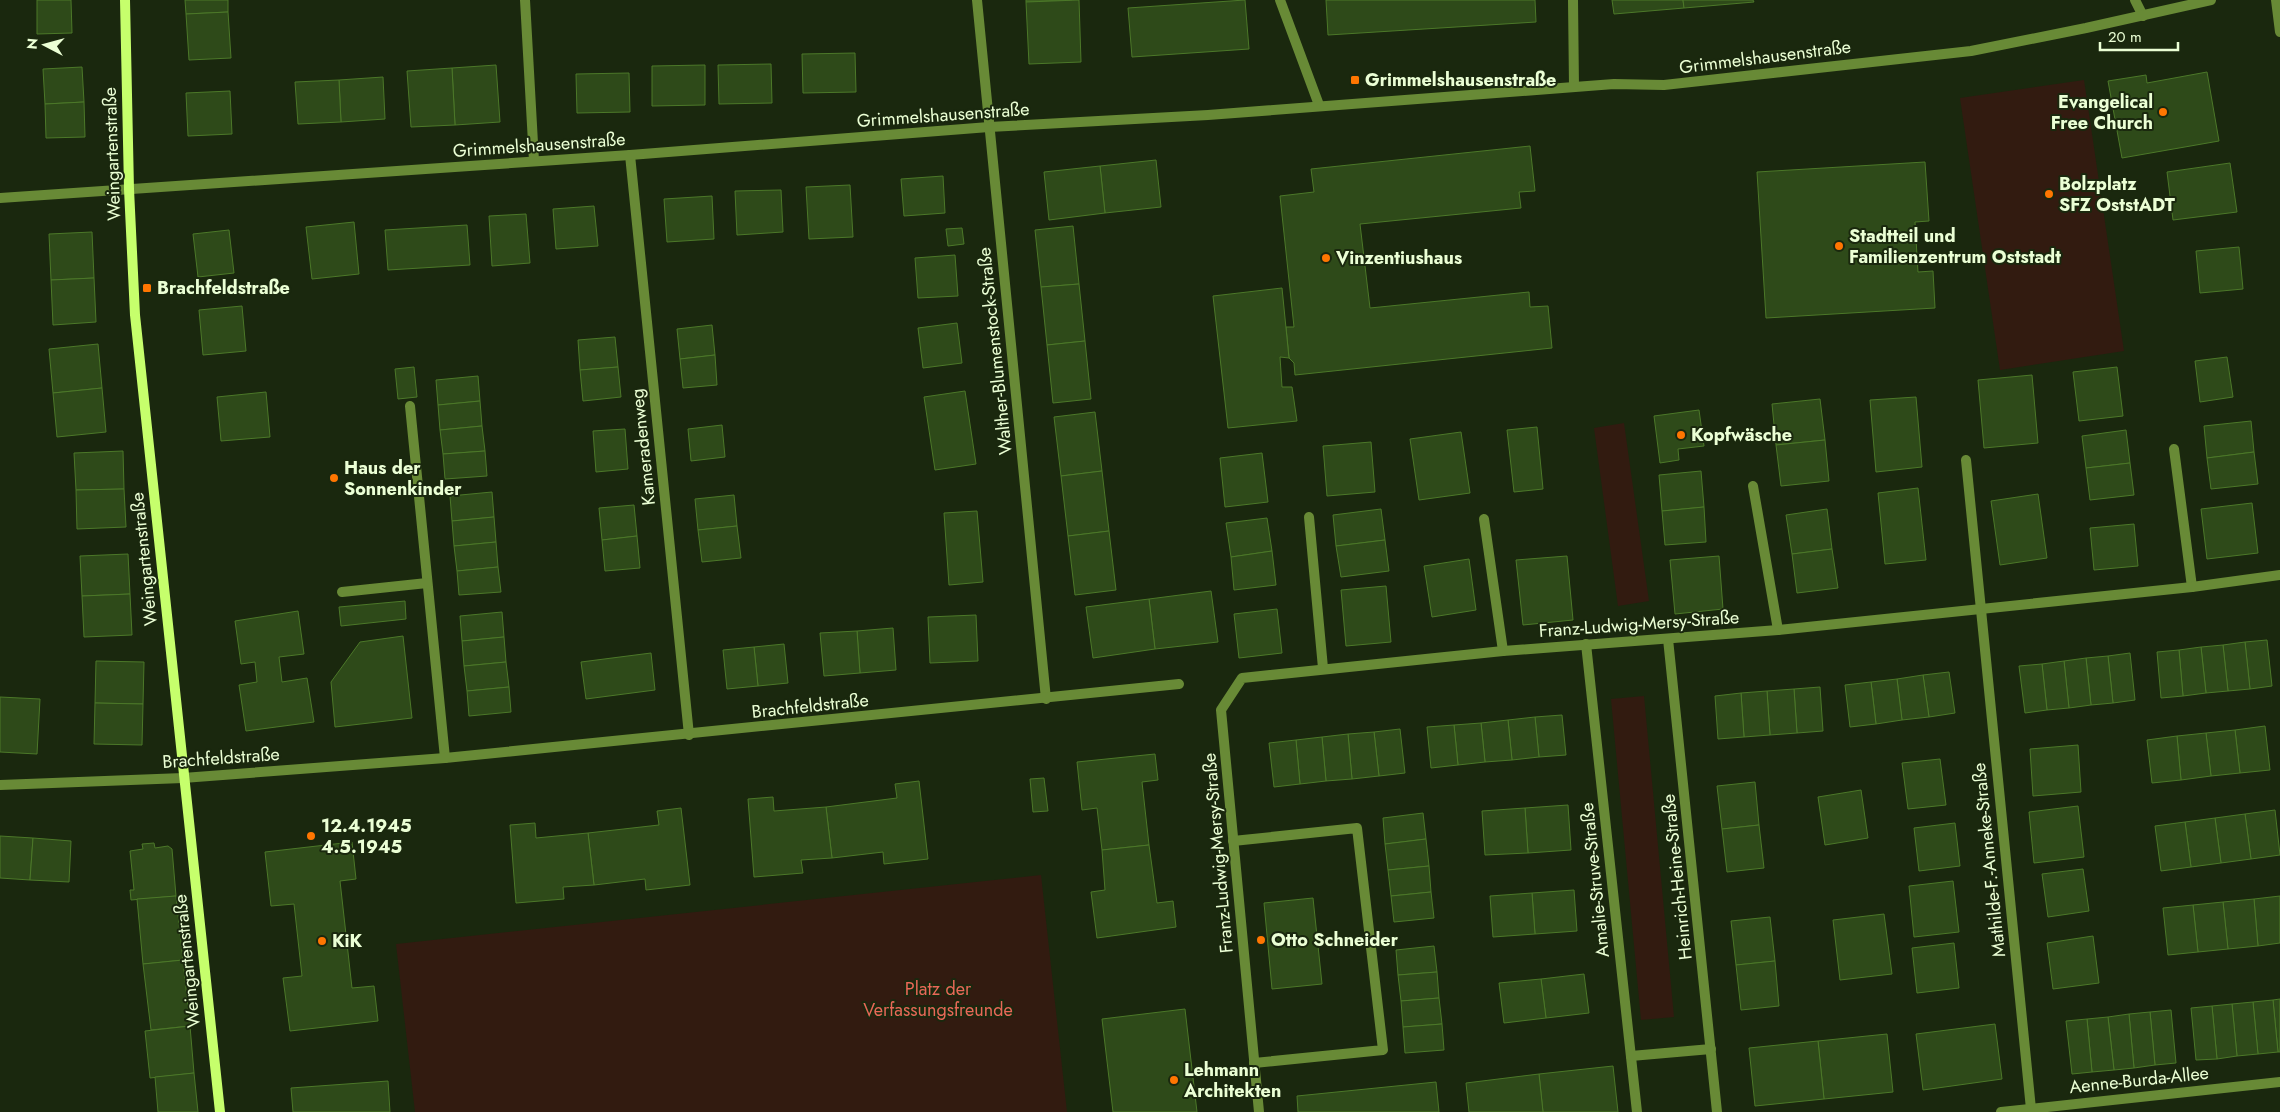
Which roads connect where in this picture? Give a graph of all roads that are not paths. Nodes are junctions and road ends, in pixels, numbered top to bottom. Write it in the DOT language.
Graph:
graph roads {
  1 [pos="125,0"];
  2 [pos="525,0"];
  3 [pos="977,0"];
  4 [pos="1280,0"];
  5 [pos="1573,0"];
  6 [pos="2136,0"];
  7 [pos="2211,0"];
  8 [pos="2276,0"];
  9 [pos="2143,16"];
  10 [pos="2280,32"];
  11 [pos="1574,87"];
  12 [pos="1319,105"];
  13 [pos="989,127"];
  14 [pos="630,156"];
  15 [pos="534,161"];
  16 [pos="129,189"];
  17 [pos="0,198"];
  18 [pos="410,406"];
  19 [pos="2174,449"];
  20 [pos="1966,460"];
  21 [pos="1752,486"];
  22 [pos="1309,517"];
  23 [pos="1484,519"];
  24 [pos="2280,575"];
  25 [pos="427,583"];
  26 [pos="2192,587"];
  27 [pos="342,592"];
  28 [pos="1980,608"];
  29 [pos="1778,630"];
  30 [pos="1668,640"];
  31 [pos="1586,644"];
  32 [pos="1503,651"];
  33 [pos="1323,668"];
  34 [pos="1179,684"];
  35 [pos="1046,699"];
  36 [pos="688,735"];
  37 [pos="445,758"];
  38 [pos="183,778"];
  39 [pos="0,785"];
  40 [pos="1233,841"];
  41 [pos="1711,1049"];
  42 [pos="1631,1056"];
  43 [pos="1254,1063"];
  44 [pos="2280,1082"];
  45 [pos="2031,1109"];
  46 [pos="220,1112"];
  47 [pos="1259,1112"];
  48 [pos="1637,1112"];
  49 [pos="1717,1112"];
  50 [pos="2001,1112"];
  1 -- 16 [label="street, Weingartenstraße"];
  2 -- 15 [label="street"];
  3 -- 13 [label="street, Walther-Blumenstock-Straße"];
  4 -- 12 [label="street"];
  5 -- 11 [label="street"];
  6 -- 9 [label="street"];
  7 -- 9 [label="street, Grimmelshausenstraße"];
  8 -- 10 [label="street"];
  9 -- 11 [label="street, Grimmelshausenstraße"];
  11 -- 12 [label="street, Grimmelshausenstraße"];
  12 -- 13 [label="street, Grimmelshausenstraße"];
  13 -- 14 [label="street, Grimmelshausenstraße"];
  13 -- 35 [label="street, Walther-Blumenstock-Straße"];
  14 -- 15 [label="street, Grimmelshausenstraße"];
  14 -- 36 [label="street, Kameradenweg"];
  15 -- 16 [label="street, Grimmelshausenstraße"];
  16 -- 17 [label="street, Grimmelshausenstraße"];
  16 -- 38 [label="street, Weingartenstraße"];
  18 -- 25 [label="street"];
  19 -- 26 [label="street"];
  20 -- 28 [label="street"];
  21 -- 29 [label="street"];
  22 -- 33 [label="street"];
  23 -- 32 [label="street"];
  24 -- 26 [label="street, Franz-Ludwig-Mersy-Straße"];
  25 -- 27 [label="street"];
  25 -- 37 [label="street"];
  26 -- 28 [label="street, Franz-Ludwig-Mersy-Straße"];
  28 -- 29 [label="street, Franz-Ludwig-Mersy-Straße"];
  28 -- 45 [label="street, Mathilde-F.-Anneke-Straße"];
  29 -- 30 [label="street, Franz-Ludwig-Mersy-Straße"];
  30 -- 31 [label="street, Franz-Ludwig-Mersy-Straße"];
  30 -- 41 [label="street, Heinrich-Heine-Straße"];
  31 -- 32 [label="street, Franz-Ludwig-Mersy-Straße"];
  31 -- 42 [label="street, Amalie-Struve-Straße"];
  32 -- 33 [label="street, Franz-Ludwig-Mersy-Straße"];
  33 -- 40 [label="street, Franz-Ludwig-Mersy-Straße"];
  34 -- 35 [label="street, Brachfeldstraße"];
  35 -- 36 [label="street, Brachfeldstraße"];
  36 -- 37 [label="street, Brachfeldstraße"];
  37 -- 38 [label="street, Brachfeldstraße"];
  38 -- 39 [label="street, Brachfeldstraße"];
  38 -- 46 [label="street, Weingartenstraße"];
  40 -- 43 [label="street, Franz-Ludwig-Mersy-Straße"];
  40 -- 43 [label="street"];
  41 -- 42 [label="street"];
  41 -- 49 [label="street, Heinrich-Heine-Straße"];
  42 -- 48 [label="street, Amalie-Struve-Straße"];
  43 -- 47 [label="street, Franz-Ludwig-Mersy-Straße"];
  44 -- 45 [label="street, Aenne-Burda-Allee"];
  45 -- 50 [label="street, Aenne-Burda-Allee"];
}
